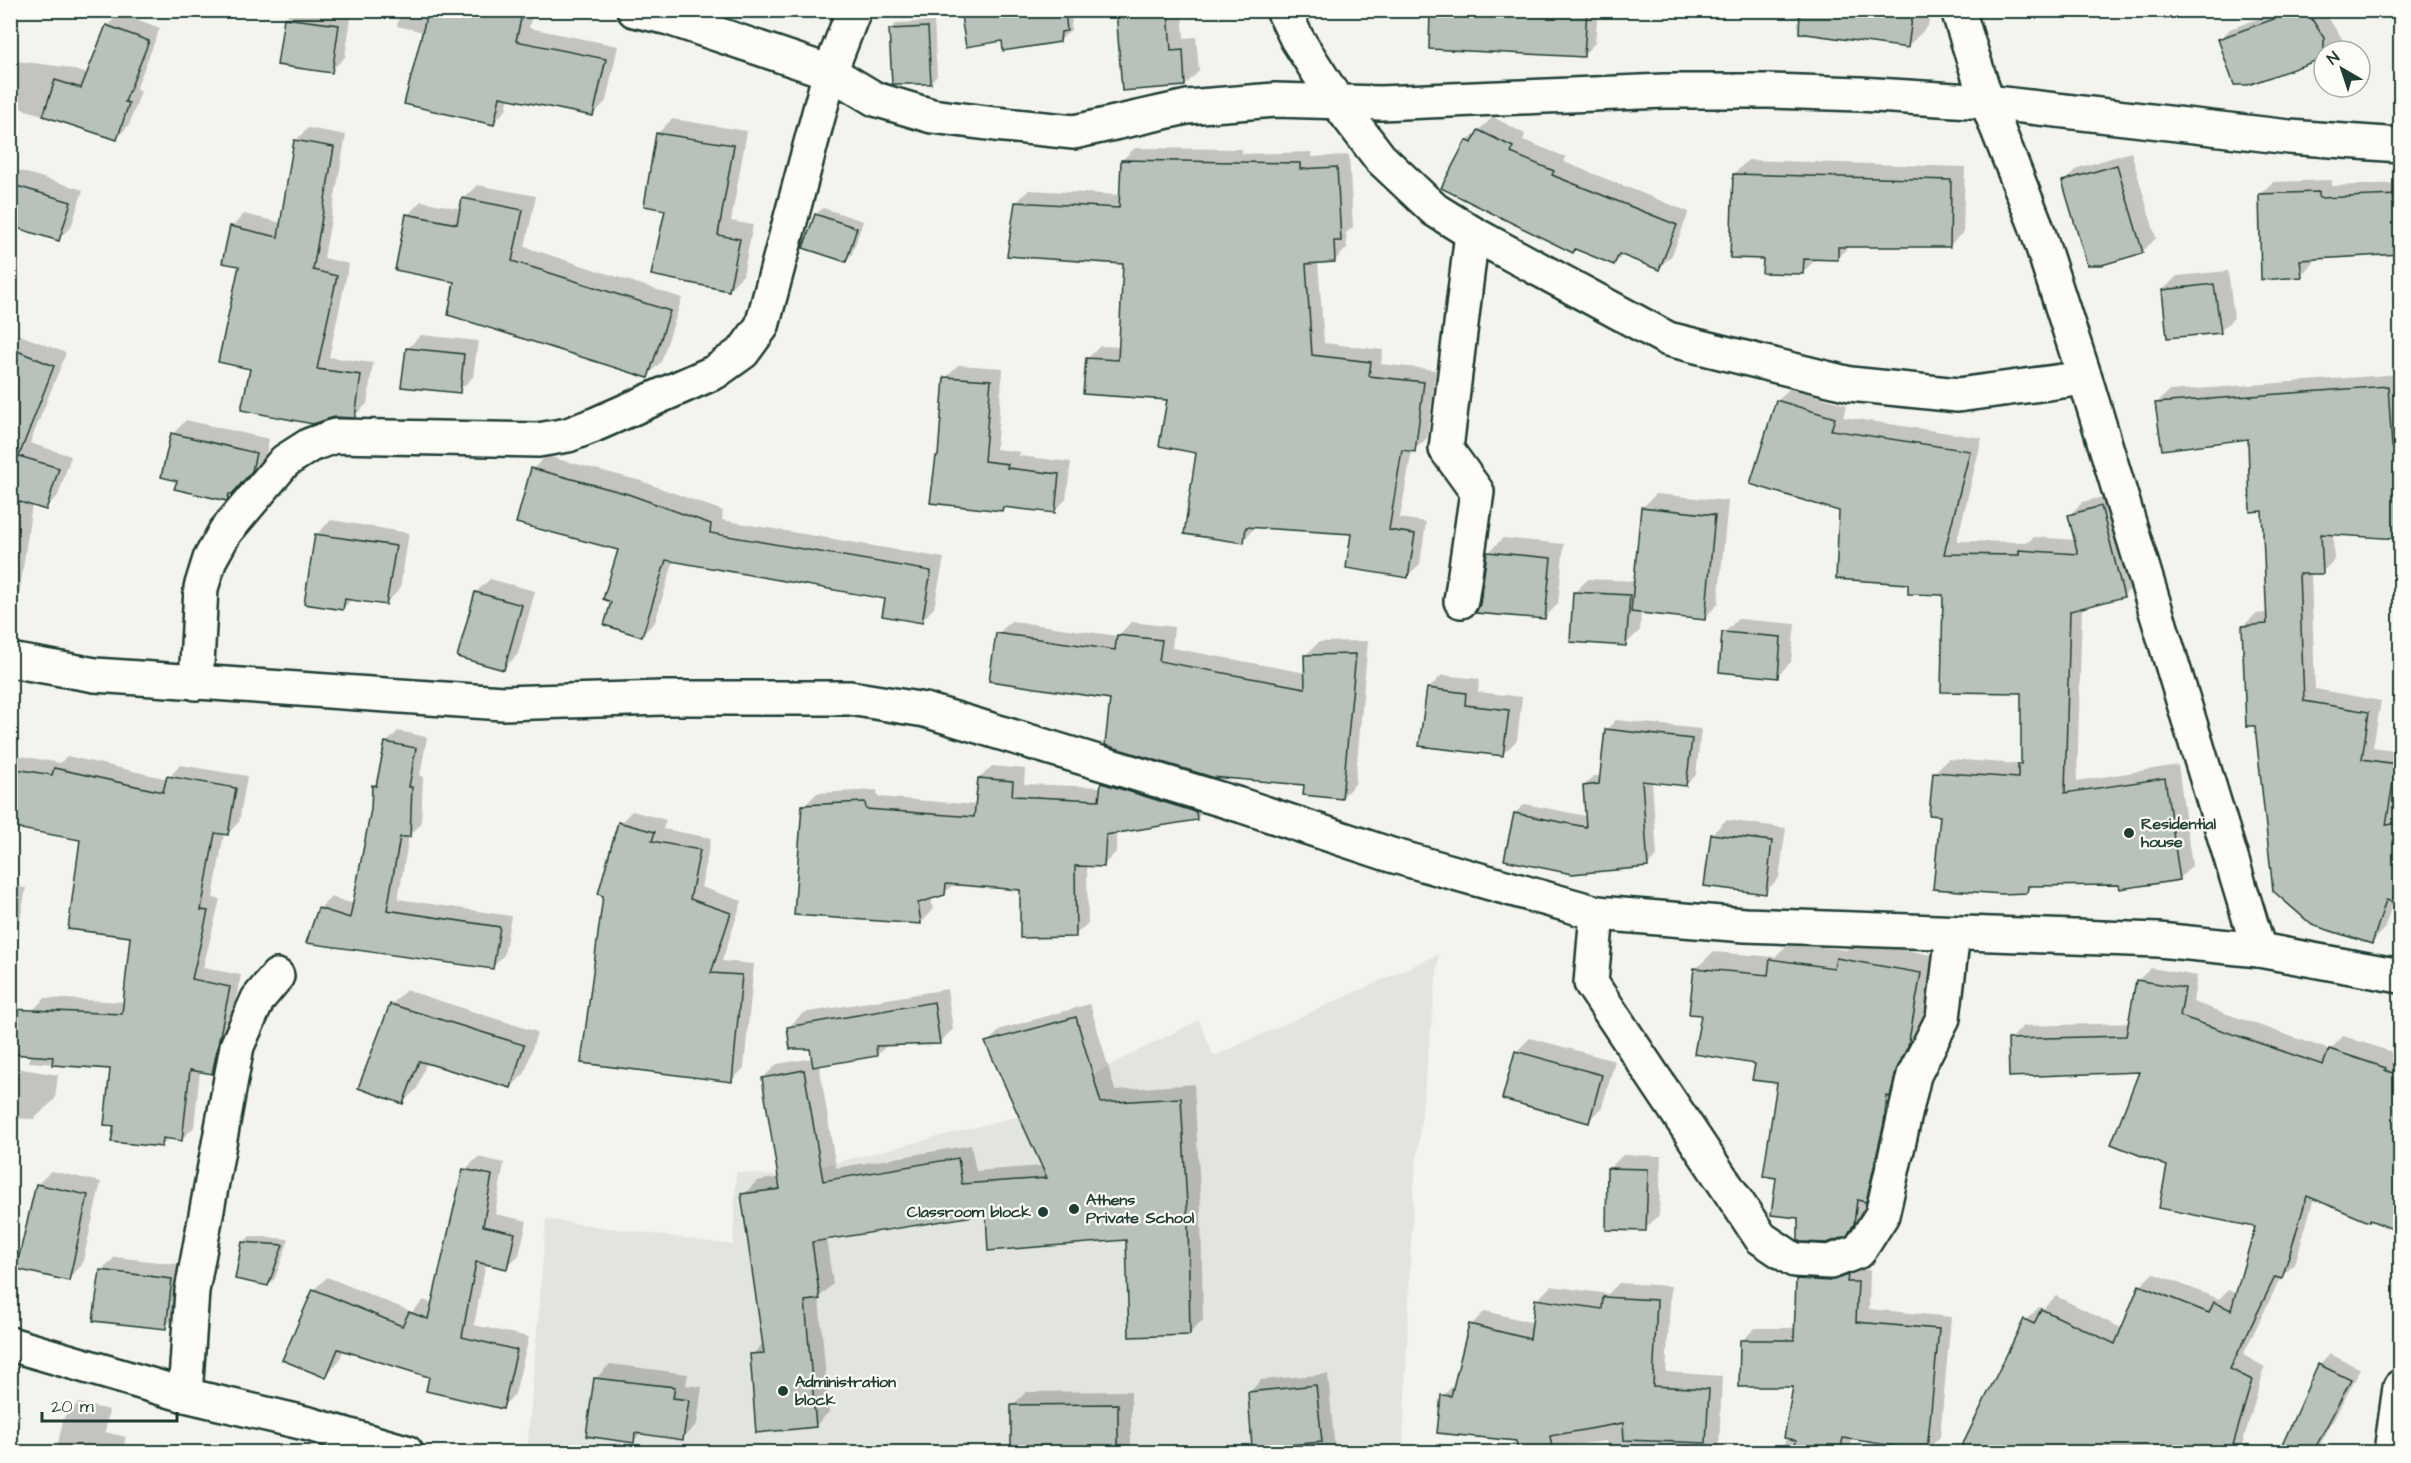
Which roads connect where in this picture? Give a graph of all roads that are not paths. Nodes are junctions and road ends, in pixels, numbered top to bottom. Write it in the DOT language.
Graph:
graph roads {
  1 [pos="634,10"];
  2 [pos="854,10"];
  3 [pos="1283,10"];
  4 [pos="1958,10"];
  5 [pos="830,72"];
  6 [pos="1987,102"];
  7 [pos="1338,103"];
  8 [pos="2400,145"];
  9 [pos="1472,233"];
  10 [pos="2085,378"];
  11 [pos="1461,601"];
  12 [pos="10,660"];
  13 [pos="196,683"];
  14 [pos="1597,913"];
  15 [pos="1953,933"];
  16 [pos="2259,950"];
  17 [pos="277,976"];
  18 [pos="2400,976"];
  19 [pos="10,1344"];
  20 [pos="2400,1388"];
  21 [pos="185,1395"];
  22 [pos="406,1452"];
  23 [pos="2391,1452"];
  1 -- 5 [label="street"];
  2 -- 5 [label="street"];
  3 -- 7 [label="street"];
  4 -- 6 [label="street"];
  5 -- 7 [label="street"];
  5 -- 13 [label="street"];
  6 -- 7 [label="street"];
  6 -- 8 [label="street"];
  6 -- 10 [label="street"];
  7 -- 9 [label="street"];
  9 -- 10 [label="street"];
  9 -- 11 [label="street"];
  10 -- 16 [label="street"];
  12 -- 13 [label="street"];
  13 -- 14 [label="street"];
  14 -- 15 [label="street"];
  14 -- 15 [label="street"];
  15 -- 16 [label="street"];
  16 -- 18 [label="street"];
  17 -- 21 [label="street"];
  19 -- 21 [label="street"];
  20 -- 23 [label="street"];
  21 -- 22 [label="street"];
}
